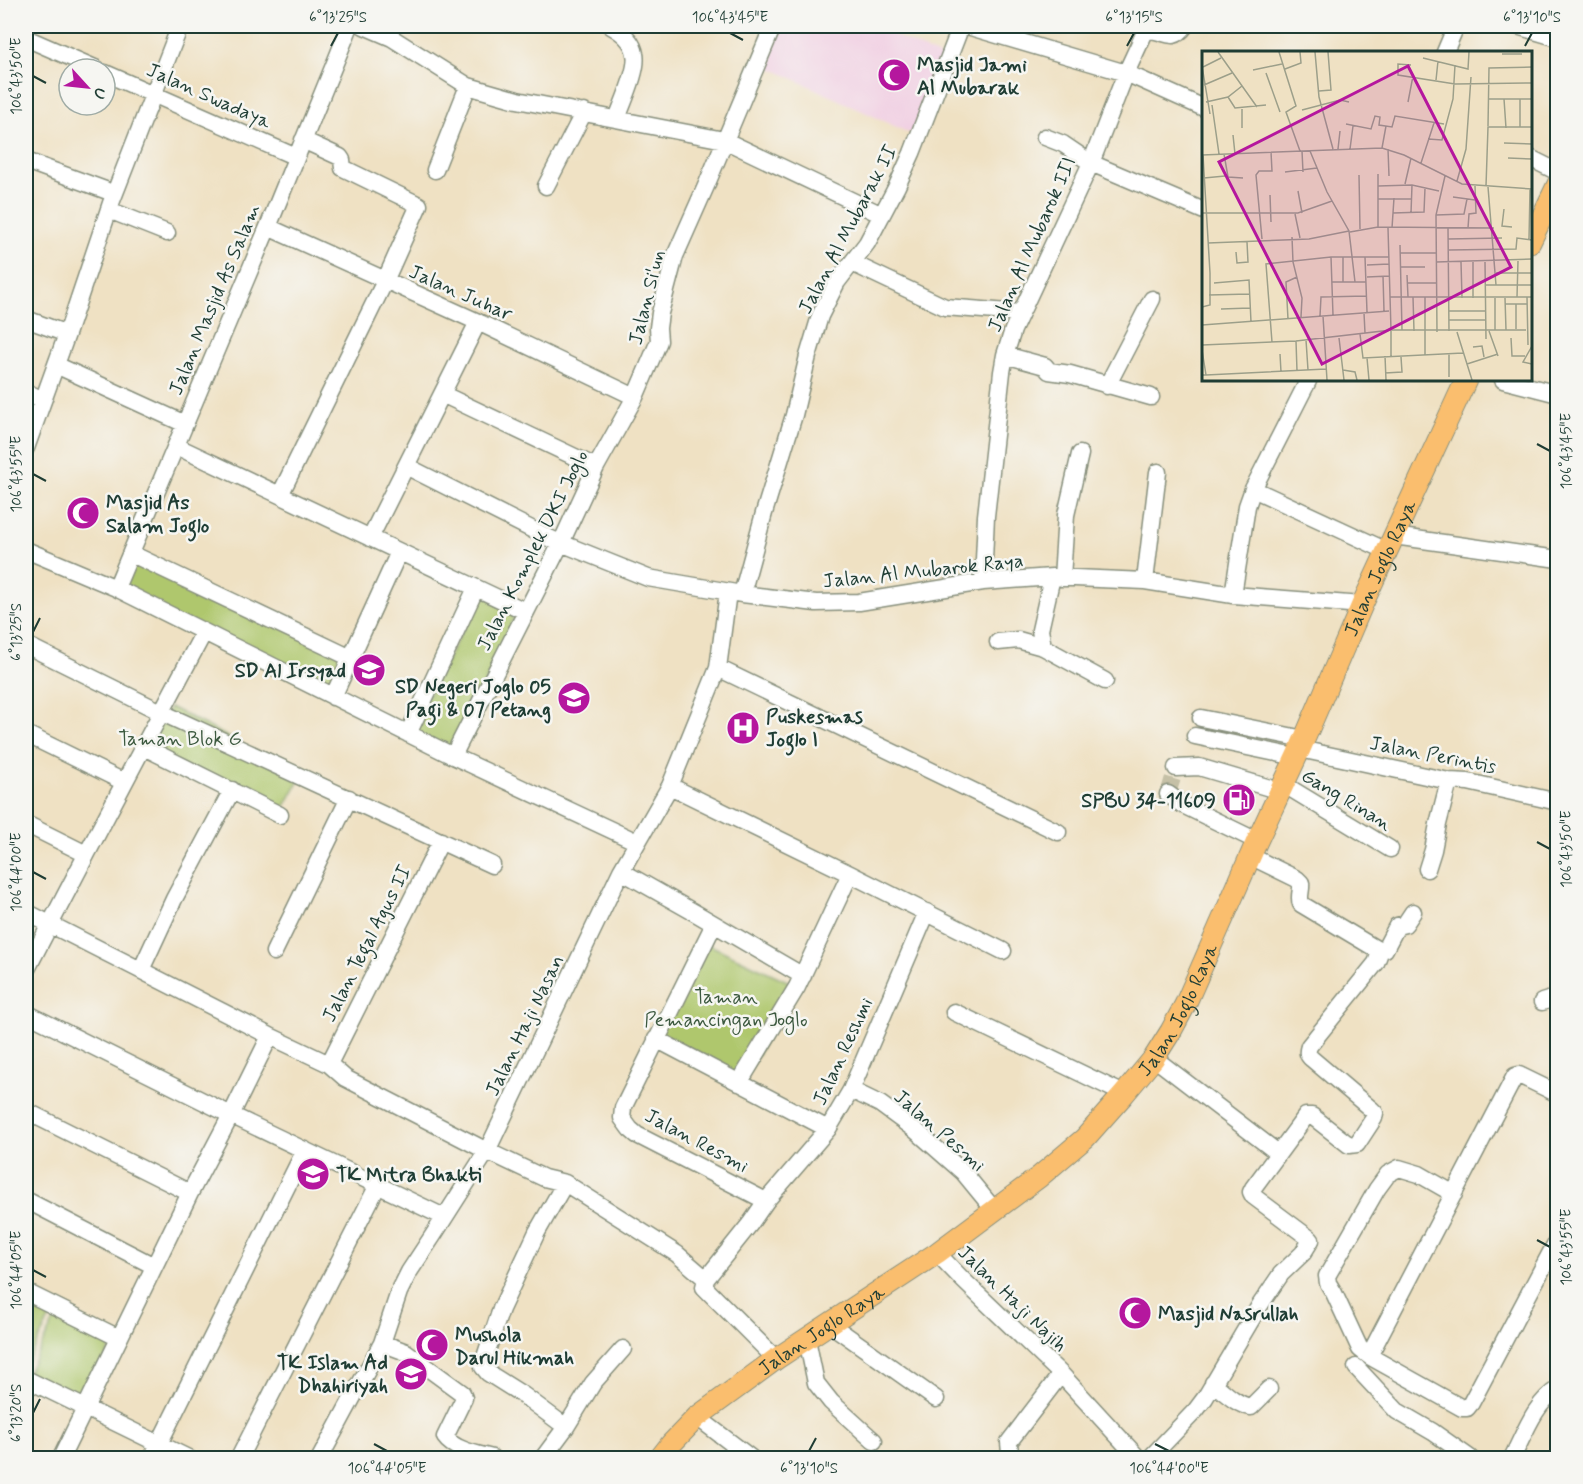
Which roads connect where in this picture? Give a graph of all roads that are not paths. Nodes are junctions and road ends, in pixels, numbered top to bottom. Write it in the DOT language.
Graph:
graph roads {
  1 [pos="180,26"];
  2 [pos="350,26"];
  3 [pos="364,26"];
  4 [pos="611,26"];
  5 [pos="773,26"];
  6 [pos="961,26"];
  7 [pos="967,26"];
  8 [pos="1185,26"];
  9 [pos="1456,26"];
  10 [pos="1517,26"];
  11 [pos="26,38"];
  12 [pos="1557,38"];
  13 [pos="1445,51"];
  14 [pos="70,57"];
  15 [pos="1126,73"];
  16 [pos="117,78"];
  17 [pos="468,86"];
  18 [pos="151,92"];
  19 [pos="1202,108"];
  20 [pos="584,112"];
  21 [pos="617,119"];
  22 [pos="1045,137"];
  23 [pos="303,140"];
  24 [pos="724,140"];
  25 [pos="296,157"];
  26 [pos="1532,159"];
  27 [pos="26,161"];
  28 [pos="1091,163"];
  29 [pos="435,170"];
  30 [pos="1557,172"];
  31 [pos="1557,184"];
  32 [pos="546,186"];
  33 [pos="108,201"];
  34 [pos="1202,211"];
  35 [pos="882,215"];
  36 [pos="268,227"];
  37 [pos="167,233"];
  38 [pos="1532,238"];
  39 [pos="852,263"];
  40 [pos="385,281"];
  41 [pos="1152,299"];
  42 [pos="1021,313"];
  43 [pos="26,320"];
  44 [pos="478,322"];
  45 [pos="67,334"];
  46 [pos="1005,355"];
  47 [pos="56,365"];
  48 [pos="1308,381"];
  49 [pos="1466,381"];
  50 [pos="1507,381"];
  51 [pos="1107,386"];
  52 [pos="26,392"];
  53 [pos="442,394"];
  54 [pos="1557,394"];
  55 [pos="635,397"];
  56 [pos="1151,397"];
  57 [pos="43,400"];
  58 [pos="185,424"];
  59 [pos="176,446"];
  60 [pos="26,448"];
  61 [pos="1080,454"];
  62 [pos="406,466"];
  63 [pos="596,467"];
  64 [pos="1158,472"];
  65 [pos="1253,489"];
  66 [pos="280,495"];
  67 [pos="370,538"];
  68 [pos="561,543"];
  69 [pos="1390,543"];
  70 [pos="26,550"];
  71 [pos="399,552"];
  72 [pos="132,554"];
  73 [pos="1557,559"];
  74 [pos="1057,578"];
  75 [pos="1145,581"];
  76 [pos="983,582"];
  77 [pos="116,588"];
  78 [pos="476,588"];
  79 [pos="735,593"];
  80 [pos="1233,595"];
  81 [pos="1362,605"];
  82 [pos="525,611"];
  83 [pos="204,633"];
  84 [pos="998,642"];
  85 [pos="26,645"];
  86 [pos="1043,647"];
  87 [pos="351,658"];
  88 [pos="718,668"];
  89 [pos="1106,681"];
  90 [pos="333,697"];
  91 [pos="162,712"];
  92 [pos="1201,718"];
  93 [pos="26,734"];
  94 [pos="408,734"];
  95 [pos="1195,736"];
  96 [pos="144,747"];
  97 [pos="1300,748"];
  98 [pos="453,756"];
  99 [pos="1176,768"];
  100 [pos="1449,781"];
  101 [pos="124,782"];
  102 [pos="670,786"];
  103 [pos="1282,788"];
  104 [pos="232,790"];
  105 [pos="1168,794"];
  106 [pos="349,798"];
  107 [pos="1557,802"];
  108 [pos="280,815"];
  109 [pos="26,824"];
  110 [pos="1058,832"];
  111 [pos="441,841"];
  112 [pos="637,842"];
  113 [pos="1253,848"];
  114 [pos="1390,849"];
  115 [pos="86,854"];
  116 [pos="492,865"];
  117 [pos="1427,868"];
  118 [pos="621,871"];
  119 [pos="850,874"];
  120 [pos="26,912"];
  121 [pos="927,912"];
  122 [pos="1413,912"];
  123 [pos="50,924"];
  124 [pos="714,924"];
  125 [pos="1378,950"];
  126 [pos="1003,951"];
  127 [pos="274,952"];
  128 [pos="141,970"];
  129 [pos="26,971"];
  130 [pos="803,976"];
  131 [pos="954,1012"];
  132 [pos="26,1013"];
  133 [pos="270,1036"];
  134 [pos="656,1039"];
  135 [pos="1154,1058"];
  136 [pos="329,1064"];
  137 [pos="739,1083"];
  138 [pos="851,1090"];
  139 [pos="1124,1094"];
  140 [pos="1557,1094"];
  141 [pos="26,1111"];
  142 [pos="231,1115"];
  143 [pos="828,1129"];
  144 [pos="304,1150"];
  145 [pos="487,1151"];
  146 [pos="1278,1153"];
  147 [pos="565,1183"];
  148 [pos="378,1185"];
  149 [pos="190,1193"];
  150 [pos="1454,1194"];
  151 [pos="26,1200"];
  152 [pos="765,1200"];
  153 [pos="995,1211"];
  154 [pos="444,1216"];
  155 [pos="1557,1239"];
  156 [pos="937,1253"];
  157 [pos="154,1266"];
  158 [pos="706,1280"];
  159 [pos="26,1292"];
  160 [pos="830,1324"];
  161 [pos="118,1338"];
  162 [pos="807,1339"];
  163 [pos="382,1343"];
  164 [pos="624,1349"];
  165 [pos="776,1359"];
  166 [pos="1362,1362"];
  167 [pos="1061,1374"];
  168 [pos="26,1380"];
  169 [pos="1213,1383"];
  170 [pos="1269,1389"];
  171 [pos="1557,1389"];
  172 [pos="936,1399"];
  173 [pos="85,1408"];
  174 [pos="698,1417"];
  175 [pos="566,1426"];
  176 [pos="874,1441"];
  177 [pos="156,1452"];
  178 [pos="61,1458"];
  179 [pos="188,1458"];
  180 [pos="238,1458"];
  181 [pos="320,1458"];
  182 [pos="492,1458"];
  183 [pos="543,1458"];
  184 [pos="660,1458"];
  185 [pos="751,1458"];
  186 [pos="1014,1458"];
  187 [pos="1138,1458"];
  188 [pos="1150,1458"];
  189 [pos="1470,1458"];
  190 [pos="1512,1458"];
  1 -- 18 [label="street"];
  2 -- 23 [label="street, Jalan Masjid As Salam"];
  3 -- 17 [label="street"];
  4 -- 21 [label="street"];
  5 -- 24 [label="street"];
  6 -- 35 [label="street, Jalan Al Mubarak II"];
  7 -- 15 [label="street"];
  8 -- 15 [label="street, Jalan Al Mubarok III"];
  9 -- 13 [label="street"];
  10 -- 12 [label="street"];
  11 -- 14 [label="street"];
  15 -- 19 [label="street"];
  15 -- 28 [label="street, Jalan Al Mubarok III"];
  16 -- 18 [label="street, Jalan Swadaya"];
  17 -- 20 [label="street"];
  17 -- 29 [label="street"];
  18 -- 25 [label="street, Jalan Swadaya"];
  18 -- 33 [label="street"];
  20 -- 21 [label="street"];
  20 -- 32 [label="street"];
  21 -- 24 [label="street"];
  22 -- 28 [label="street"];
  23 -- 25 [label="street, Jalan Masjid As Salam"];
  23 -- 40 [label="street"];
  24 -- 35 [label="street"];
  24 -- 55 [label="street, Jalan Si'un"];
  25 -- 36 [label="street, Jalan Masjid As Salam"];
  26 -- 30 [label="street"];
  27 -- 33 [label="street"];
  28 -- 34 [label="street"];
  28 -- 42 [label="street, Jalan Al Mubarok III"];
  31 -- 38 [label="main road"];
  33 -- 37 [label="street"];
  33 -- 45 [label="street"];
  35 -- 39 [label="street, Jalan Al Mubarak II"];
  36 -- 40 [label="street, Jalan Juhar"];
  36 -- 58 [label="street, Jalan Masjid As Salam"];
  39 -- 42 [label="street"];
  39 -- 79 [label="street, Jalan Al Mubarak II"];
  40 -- 44 [label="street, Jalan Juhar"];
  40 -- 66 [label="street"];
  41 -- 51 [label="street"];
  42 -- 46 [label="street, Jalan Al Mubarok III"];
  43 -- 45 [label="street"];
  44 -- 53 [label="street"];
  44 -- 55 [label="street, Jalan Juhar"];
  45 -- 47 [label="street"];
  46 -- 51 [label="street"];
  46 -- 76 [label="street, Jalan Al Mubarok III"];
  47 -- 57 [label="street"];
  47 -- 58 [label="street"];
  48 -- 65 [label="street"];
  49 -- 69 [label="main road, Jalan Joglo Raya"];
  50 -- 54 [label="street"];
  51 -- 56 [label="street"];
  52 -- 57 [label="street"];
  53 -- 62 [label="street"];
  53 -- 63 [label="street"];
  55 -- 63 [label="street, Jalan Komplek DKI Joglo"];
  57 -- 60 [label="street"];
  58 -- 59 [label="street, Jalan Masjid As Salam"];
  59 -- 66 [label="street"];
  59 -- 72 [label="street, Jalan Masjid As Salam"];
  61 -- 74 [label="street"];
  62 -- 67 [label="street"];
  62 -- 68 [label="street, Jalan Al Mubarok Raya"];
  63 -- 68 [label="street, Jalan Komplek DKI Joglo"];
  64 -- 75 [label="street"];
  65 -- 69 [label="street"];
  65 -- 80 [label="street"];
  66 -- 67 [label="street"];
  67 -- 71 [label="street"];
  68 -- 79 [label="street, Jalan Al Mubarok Raya"];
  68 -- 82 [label="street, Jalan Komplek DKI Joglo"];
  69 -- 73 [label="street"];
  69 -- 81 [label="main road, Jalan Joglo Raya"];
  70 -- 77 [label="street"];
  71 -- 78 [label="street"];
  71 -- 87 [label="street"];
  72 -- 77 [label="street, Jalan Masjid As Salam"];
  72 -- 87 [label="street"];
  74 -- 75 [label="street, Jalan Al Mubarok Raya"];
  74 -- 76 [label="street, Jalan Al Mubarok Raya"];
  74 -- 86 [label="street"];
  75 -- 80 [label="street, Jalan Al Mubarok Raya"];
  76 -- 79 [label="street, Jalan Al Mubarok Raya"];
  77 -- 83 [label="street"];
  78 -- 82 [label="street"];
  78 -- 94 [label="street"];
  79 -- 88 [label="street, Jalan Al Mubarak II"];
  80 -- 81 [label="street, Jalan Al Mubarok Raya"];
  81 -- 97 [label="main road, Jalan Joglo Raya"];
  82 -- 98 [label="street, Jalan Komplek DKI Joglo"];
  83 -- 90 [label="street"];
  83 -- 91 [label="street"];
  84 -- 86 [label="street"];
  85 -- 91 [label="street"];
  86 -- 89 [label="street"];
  87 -- 90 [label="street"];
  88 -- 102 [label="street, Jalan Haji Nasan"];
  88 -- 110 [label="street"];
  90 -- 94 [label="street"];
  91 -- 96 [label="street"];
  91 -- 106 [label="street"];
  92 -- 97 [label="street"];
  93 -- 101 [label="street"];
  94 -- 98 [label="street"];
  95 -- 97 [label="street"];
  96 -- 101 [label="street"];
  96 -- 104 [label="street"];
  97 -- 100 [label="street, Jalan Perintis"];
  97 -- 103 [label="main road, Jalan Joglo Raya"];
  98 -- 112 [label="street"];
  99 -- 103 [label="street, Gang Rinan"];
  100 -- 107 [label="street, Jalan Perintis"];
  100 -- 117 [label="street"];
  101 -- 115 [label="street"];
  102 -- 112 [label="street, Jalan Haji Nasan"];
  102 -- 119 [label="street"];
  103 -- 113 [label="main road, Jalan Joglo Raya"];
  103 -- 114 [label="street, Gang Rinan"];
  104 -- 108 [label="street"];
  104 -- 128 [label="street"];
  105 -- 113 [label="street"];
  106 -- 111 [label="street"];
  106 -- 127 [label="street"];
  109 -- 115 [label="street"];
  111 -- 116 [label="street"];
  111 -- 136 [label="street, Jalan Tegal Agus II"];
  112 -- 118 [label="street, Jalan Haji Nasan"];
  113 -- 125 [label="street"];
  113 -- 135 [label="main road, Jalan Joglo Raya"];
  115 -- 123 [label="street"];
  118 -- 124 [label="street"];
  118 -- 145 [label="street, Jalan Haji Nasan"];
  119 -- 121 [label="street"];
  119 -- 130 [label="street"];
  120 -- 123 [label="street"];
  121 -- 126 [label="street"];
  121 -- 138 [label="street, Jalan Reshmi"];
  122 -- 125 [label="street"];
  123 -- 128 [label="street"];
  123 -- 129 [label="street"];
  124 -- 130 [label="street"];
  124 -- 134 [label="street"];
  125 -- 146 [label="street"];
  128 -- 133 [label="street"];
  130 -- 137 [label="street"];
  131 -- 139 [label="street"];
  132 -- 142 [label="street"];
  133 -- 136 [label="street"];
  133 -- 142 [label="street"];
  134 -- 137 [label="street"];
  134 -- 152 [label="street, Jalan Resmi"];
  135 -- 139 [label="main road, Jalan Joglo Raya"];
  135 -- 146 [label="street"];
  136 -- 145 [label="street"];
  137 -- 143 [label="street"];
  138 -- 143 [label="street, Jalan Reshmi"];
  138 -- 153 [label="street, Jalan Pesmi"];
  139 -- 153 [label="main road, Jalan Joglo Raya"];
  140 -- 150 [label="street"];
  141 -- 149 [label="street"];
  142 -- 144 [label="street"];
  142 -- 149 [label="street"];
  143 -- 152 [label="street, Jalan Reshmi"];
  144 -- 148 [label="street"];
  144 -- 177 [label="street"];
  145 -- 147 [label="street"];
  145 -- 154 [label="street, Jalan Haji Nasan"];
  146 -- 169 [label="street"];
  147 -- 158 [label="street"];
  147 -- 175 [label="street"];
  148 -- 154 [label="street"];
  148 -- 180 [label="street"];
  149 -- 157 [label="street"];
  150 -- 166 [label="street"];
  150 -- 166 [label="street"];
  151 -- 157 [label="street"];
  152 -- 158 [label="street, Jalan Reshmi"];
  153 -- 156 [label="main road, Jalan Joglo Raya"];
  154 -- 163 [label="street, Jalan Haji Nasan"];
  155 -- 166 [label="street"];
  156 -- 160 [label="main road, Jalan Joglo Raya"];
  156 -- 167 [label="street, Jalan Haji Najih"];
  157 -- 161 [label="street"];
  158 -- 165 [label="street"];
  159 -- 161 [label="street"];
  160 -- 162 [label="main road, Jalan Joglo Raya"];
  160 -- 172 [label="street"];
  161 -- 173 [label="street"];
  162 -- 165 [label="main road, Jalan Joglo Raya"];
  162 -- 176 [label="street"];
  163 -- 181 [label="street, Jalan Haji Nasan"];
  163 -- 182 [label="street"];
  164 -- 175 [label="street"];
  165 -- 174 [label="main road, Jalan Joglo Raya"];
  166 -- 189 [label="street"];
  167 -- 186 [label="street, Jalan Haji Najih"];
  167 -- 187 [label="street, Jalan Haji Najih"];
  168 -- 173 [label="street"];
  169 -- 170 [label="street"];
  169 -- 188 [label="street"];
  171 -- 190 [label="street"];
  173 -- 177 [label="street"];
  173 -- 178 [label="street"];
  174 -- 184 [label="main road, Jalan Joglo Raya"];
  174 -- 185 [label="street"];
  175 -- 183 [label="street"];
  177 -- 179 [label="street"];
}
